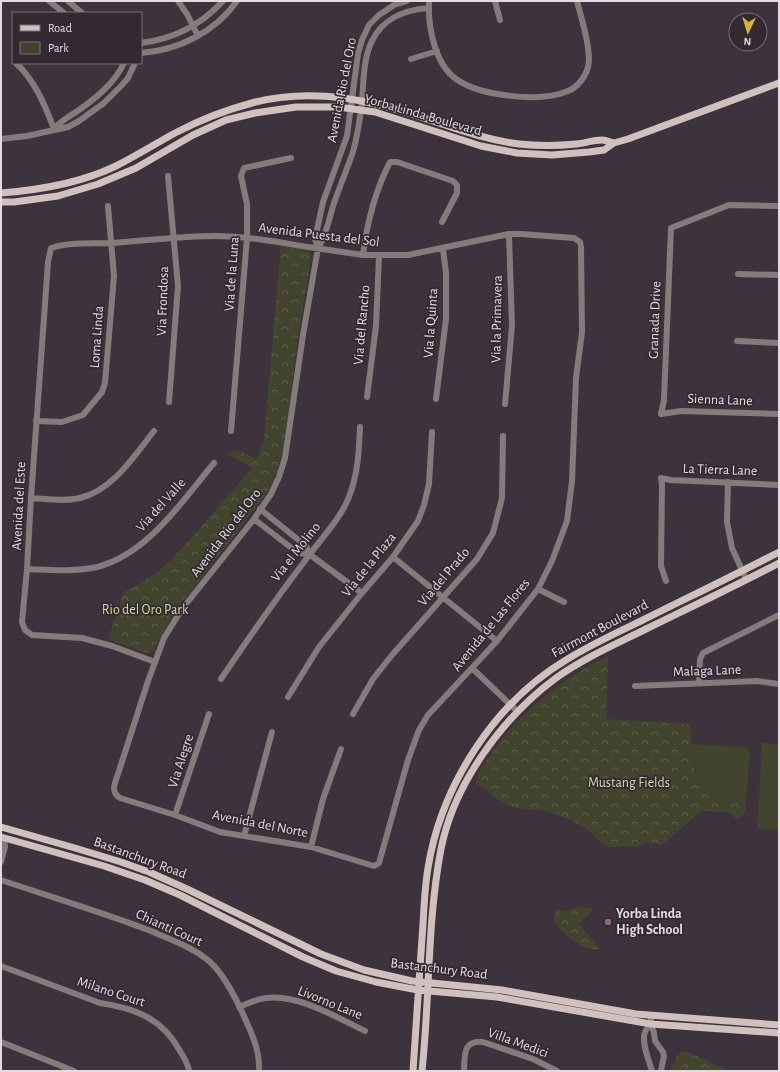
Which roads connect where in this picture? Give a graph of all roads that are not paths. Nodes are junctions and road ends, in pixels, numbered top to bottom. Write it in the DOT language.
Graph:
graph roads {
  1 [pos="49,1"];
  2 [pos="68,1"];
  3 [pos="178,1"];
  4 [pos="223,1"];
  5 [pos="237,1"];
  6 [pos="407,1"];
  7 [pos="429,1"];
  8 [pos="495,1"];
  9 [pos="577,1"];
  10 [pos="429,8"];
  11 [pos="63,12"];
  12 [pos="81,12"];
  13 [pos="500,20"];
  14 [pos="194,27"];
  15 [pos="198,36"];
  16 [pos="142,43"];
  17 [pos="437,51"];
  18 [pos="142,53"];
  19 [pos="411,59"];
  20 [pos="17,64"];
  21 [pos="123,64"];
  22 [pos="134,64"];
  23 [pos="779,83"];
  24 [pos="353,100"];
  25 [pos="362,101"];
  26 [pos="351,108"];
  27 [pos="361,110"];
  28 [pos="54,129"];
  29 [pos="1,139"];
  30 [pos="614,142"];
  31 [pos="545,146"];
  32 [pos="545,154"];
  33 [pos="291,158"];
  34 [pos="168,176"];
  35 [pos="1,193"];
  36 [pos="1,202"];
  37 [pos="108,206"];
  38 [pos="779,206"];
  39 [pos="442,222"];
  40 [pos="509,234"];
  41 [pos="175,237"];
  42 [pos="247,238"];
  43 [pos="580,242"];
  44 [pos="112,243"];
  45 [pos="51,248"];
  46 [pos="318,248"];
  47 [pos="443,249"];
  48 [pos="363,255"];
  49 [pos="379,256"];
  50 [pos="738,274"];
  51 [pos="779,275"];
  52 [pos="737,341"];
  53 [pos="779,343"];
  54 [pos="367,397"];
  55 [pos="436,399"];
  56 [pos="169,402"];
  57 [pos="505,404"];
  58 [pos="661,414"];
  59 [pos="779,414"];
  60 [pos="36,421"];
  61 [pos="360,427"];
  62 [pos="154,431"];
  63 [pos="231,431"];
  64 [pos="432,432"];
  65 [pos="503,436"];
  66 [pos="214,463"];
  67 [pos="728,482"];
  68 [pos="779,485"];
  69 [pos="31,498"];
  70 [pos="260,509"];
  71 [pos="254,519"];
  72 [pos="779,552"];
  73 [pos="309,554"];
  74 [pos="393,557"];
  75 [pos="779,563"];
  76 [pos="27,569"];
  77 [pos="742,570"];
  78 [pos="746,579"];
  79 [pos="666,581"];
  80 [pos="538,589"];
  81 [pos="362,593"];
  82 [pos="444,598"];
  83 [pos="564,602"];
  84 [pos="779,614"];
  85 [pos="497,641"];
  86 [pos="155,662"];
  87 [pos="472,668"];
  88 [pos="221,679"];
  89 [pos="700,684"];
  90 [pos="779,684"];
  91 [pos="635,686"];
  92 [pos="288,697"];
  93 [pos="510,705"];
  94 [pos="517,711"];
  95 [pos="209,714"];
  96 [pos="353,714"];
  97 [pos="272,732"];
  98 [pos="341,749"];
  99 [pos="457,780"];
  100 [pos="465,784"];
  101 [pos="115,794"];
  102 [pos="175,815"];
  103 [pos="4,828"];
  104 [pos="244,836"];
  105 [pos="2,839"];
  106 [pos="311,847"];
  107 [pos="1,862"];
  108 [pos="379,863"];
  109 [pos="1,880"];
  110 [pos="425,902"];
  111 [pos="434,903"];
  112 [pos="1,966"];
  113 [pos="419,982"];
  114 [pos="428,983"];
  115 [pos="418,990"];
  116 [pos="428,990"];
  117 [pos="239,1006"];
  118 [pos="651,1016"];
  119 [pos="651,1024"];
  120 [pos="779,1025"];
  121 [pos="365,1030"];
  122 [pos="779,1033"];
  123 [pos="1,1042"];
  124 [pos="661,1070"];
  125 [pos="74,1071"];
  126 [pos="188,1071"];
  127 [pos="259,1071"];
  128 [pos="413,1071"];
  129 [pos="422,1071"];
  130 [pos="464,1071"];
  131 [pos="557,1071"];
  132 [pos="652,1071"];
  1 -- 11 [label="street"];
  2 -- 12 [label="street"];
  3 -- 14 [label="street"];
  4 -- 14 [label="street"];
  5 -- 15 [label="street"];
  6 -- 24 [label="street, Avenida Rio del Oro"];
  7 -- 10 [label="street"];
  8 -- 13 [label="street"];
  9 -- 17 [label="street"];
  10 -- 17 [label="street"];
  10 -- 25 [label="street, Avenida Rio del Oro"];
  14 -- 15 [label="street"];
  14 -- 16 [label="street"];
  15 -- 18 [label="street"];
  17 -- 19 [label="street"];
  20 -- 28 [label="street"];
  21 -- 28 [label="street"];
  22 -- 28 [label="street"];
  23 -- 30 [label="main road, Yorba Linda Boulevard"];
  24 -- 25 [label="main road, Yorba Linda Boulevard"];
  24 -- 26 [label="street, Avenida Rio del Oro"];
  24 -- 35 [label="main road, Yorba Linda Boulevard"];
  25 -- 27 [label="street, Avenida Rio del Oro"];
  25 -- 31 [label="main road, Yorba Linda Boulevard"];
  26 -- 27 [label="main road, Yorba Linda Boulevard"];
  26 -- 36 [label="main road, Yorba Linda Boulevard"];
  26 -- 46 [label="street, Avenida Rio del Oro"];
  27 -- 32 [label="main road, Yorba Linda Boulevard"];
  27 -- 46 [label="street, Avenida Rio del Oro"];
  28 -- 29 [label="street"];
  30 -- 31 [label="main road, Yorba Linda Boulevard"];
  30 -- 32 [label="main road, Yorba Linda Boulevard"];
  31 -- 32 [label="main road"];
  33 -- 42 [label="street, Via de la Luna"];
  34 -- 41 [label="street, Via Frondosa"];
  37 -- 44 [label="street, Loma Linda"];
  38 -- 58 [label="street, Granada Drive"];
  39 -- 48 [label="street"];
  40 -- 43 [label="street, Avenida Puesta del Sol"];
  40 -- 47 [label="street, Avenida Puesta del Sol"];
  40 -- 57 [label="street, Via la Primavera"];
  41 -- 42 [label="street, Avenida Puesta del Sol"];
  41 -- 44 [label="street, Avenida Puesta del Sol"];
  41 -- 56 [label="street, Via Frondosa"];
  42 -- 46 [label="street, Avenida Puesta del Sol"];
  42 -- 63 [label="street, Via de la Luna"];
  43 -- 80 [label="street, Avenida de Las Flores"];
  44 -- 45 [label="street, Avenida Puesta del Sol"];
  44 -- 60 [label="street, Loma Linda"];
  45 -- 60 [label="street, Avenida del Este"];
  46 -- 48 [label="street, Avenida Puesta del Sol"];
  46 -- 70 [label="street, Avenida Rio del Oro"];
  47 -- 49 [label="street, Avenida Puesta del Sol"];
  47 -- 55 [label="street, Via la Quinta"];
  48 -- 49 [label="street, Avenida Puesta del Sol"];
  49 -- 54 [label="street, Via del Rancho"];
  50 -- 51 [label="street"];
  52 -- 53 [label="street"];
  58 -- 59 [label="street, Sienna Lane"];
  60 -- 69 [label="street, Avenida del Este"];
  61 -- 73 [label="street, Via el Molino"];
  62 -- 69 [label="street"];
  64 -- 74 [label="street, Via de la Plaza"];
  65 -- 82 [label="street, Via del Prado"];
  66 -- 76 [label="street, Via del Valle"];
  67 -- 68 [label="street, La Tierra Lane"];
  67 -- 77 [label="street"];
  67 -- 79 [label="street, La Tierra Lane"];
  69 -- 76 [label="street, Avenida del Este"];
  70 -- 71 [label="street, Avenida Rio del Oro"];
  70 -- 73 [label="street"];
  71 -- 73 [label="street"];
  71 -- 86 [label="street, Avenida Rio del Oro"];
  72 -- 77 [label="main road, Fairmont Boulevard"];
  73 -- 81 [label="street"];
  73 -- 88 [label="street, Via el Molino"];
  74 -- 81 [label="street, Via de la Plaza"];
  74 -- 82 [label="street"];
  75 -- 78 [label="main road, Fairmont Boulevard"];
  76 -- 86 [label="street, Avenida del Este"];
  77 -- 78 [label="street"];
  77 -- 93 [label="main road, Fairmont Boulevard"];
  78 -- 94 [label="main road, Fairmont Boulevard"];
  80 -- 83 [label="street"];
  80 -- 85 [label="street, Avenida de Las Flores"];
  81 -- 92 [label="street, Via de la Plaza"];
  82 -- 85 [label="street"];
  82 -- 96 [label="street, Via del Prado"];
  84 -- 89 [label="street"];
  85 -- 87 [label="street, Avenida de Las Flores"];
  86 -- 101 [label="street, Avenida Rio del Oro"];
  87 -- 93 [label="street"];
  87 -- 108 [label="street, Avenida de Las Flores"];
  89 -- 90 [label="street, Malaga Lane"];
  89 -- 91 [label="street, Malaga Lane"];
  93 -- 94 [label="street"];
  93 -- 99 [label="main road, Fairmont Boulevard"];
  94 -- 100 [label="main road, Fairmont Boulevard"];
  95 -- 102 [label="street, Via Alegre"];
  97 -- 104 [label="street"];
  98 -- 106 [label="street"];
  99 -- 100 [label="main road"];
  99 -- 110 [label="main road, Fairmont Boulevard"];
  100 -- 111 [label="main road, Fairmont Boulevard"];
  101 -- 102 [label="street, Avenida del Norte"];
  102 -- 104 [label="street, Avenida del Norte"];
  103 -- 105 [label="main road"];
  103 -- 113 [label="main road, Bastanchury Road"];
  104 -- 106 [label="street, Avenida del Norte"];
  105 -- 107 [label="street"];
  105 -- 115 [label="main road, Bastanchury Road"];
  106 -- 108 [label="street, Avenida del Norte"];
  109 -- 117 [label="street, Chianti Court"];
  110 -- 111 [label="main road"];
  110 -- 113 [label="main road, Fairmont Boulevard"];
  111 -- 114 [label="main road, Fairmont Boulevard"];
  112 -- 126 [label="street, Milano Court"];
  113 -- 114 [label="main road, Bastanchury Road"];
  113 -- 115 [label="main road, Fairmont Boulevard"];
  114 -- 116 [label="main road, Fairmont Boulevard"];
  114 -- 118 [label="main road, Bastanchury Road"];
  115 -- 116 [label="main road, Bastanchury Road"];
  115 -- 128 [label="main road, Fairmont Boulevard"];
  116 -- 119 [label="main road, Bastanchury Road"];
  116 -- 129 [label="main road, Fairmont Boulevard"];
  117 -- 121 [label="street, Livorno Lane"];
  117 -- 127 [label="street, Chianti Court"];
  118 -- 119 [label="street"];
  118 -- 120 [label="main road, Bastanchury Road"];
  119 -- 122 [label="main road, Bastanchury Road"];
  119 -- 124 [label="street"];
  119 -- 132 [label="street"];
  123 -- 125 [label="street"];
  124 -- 132 [label="street"];
  130 -- 131 [label="street, Villa Medici"];
}
